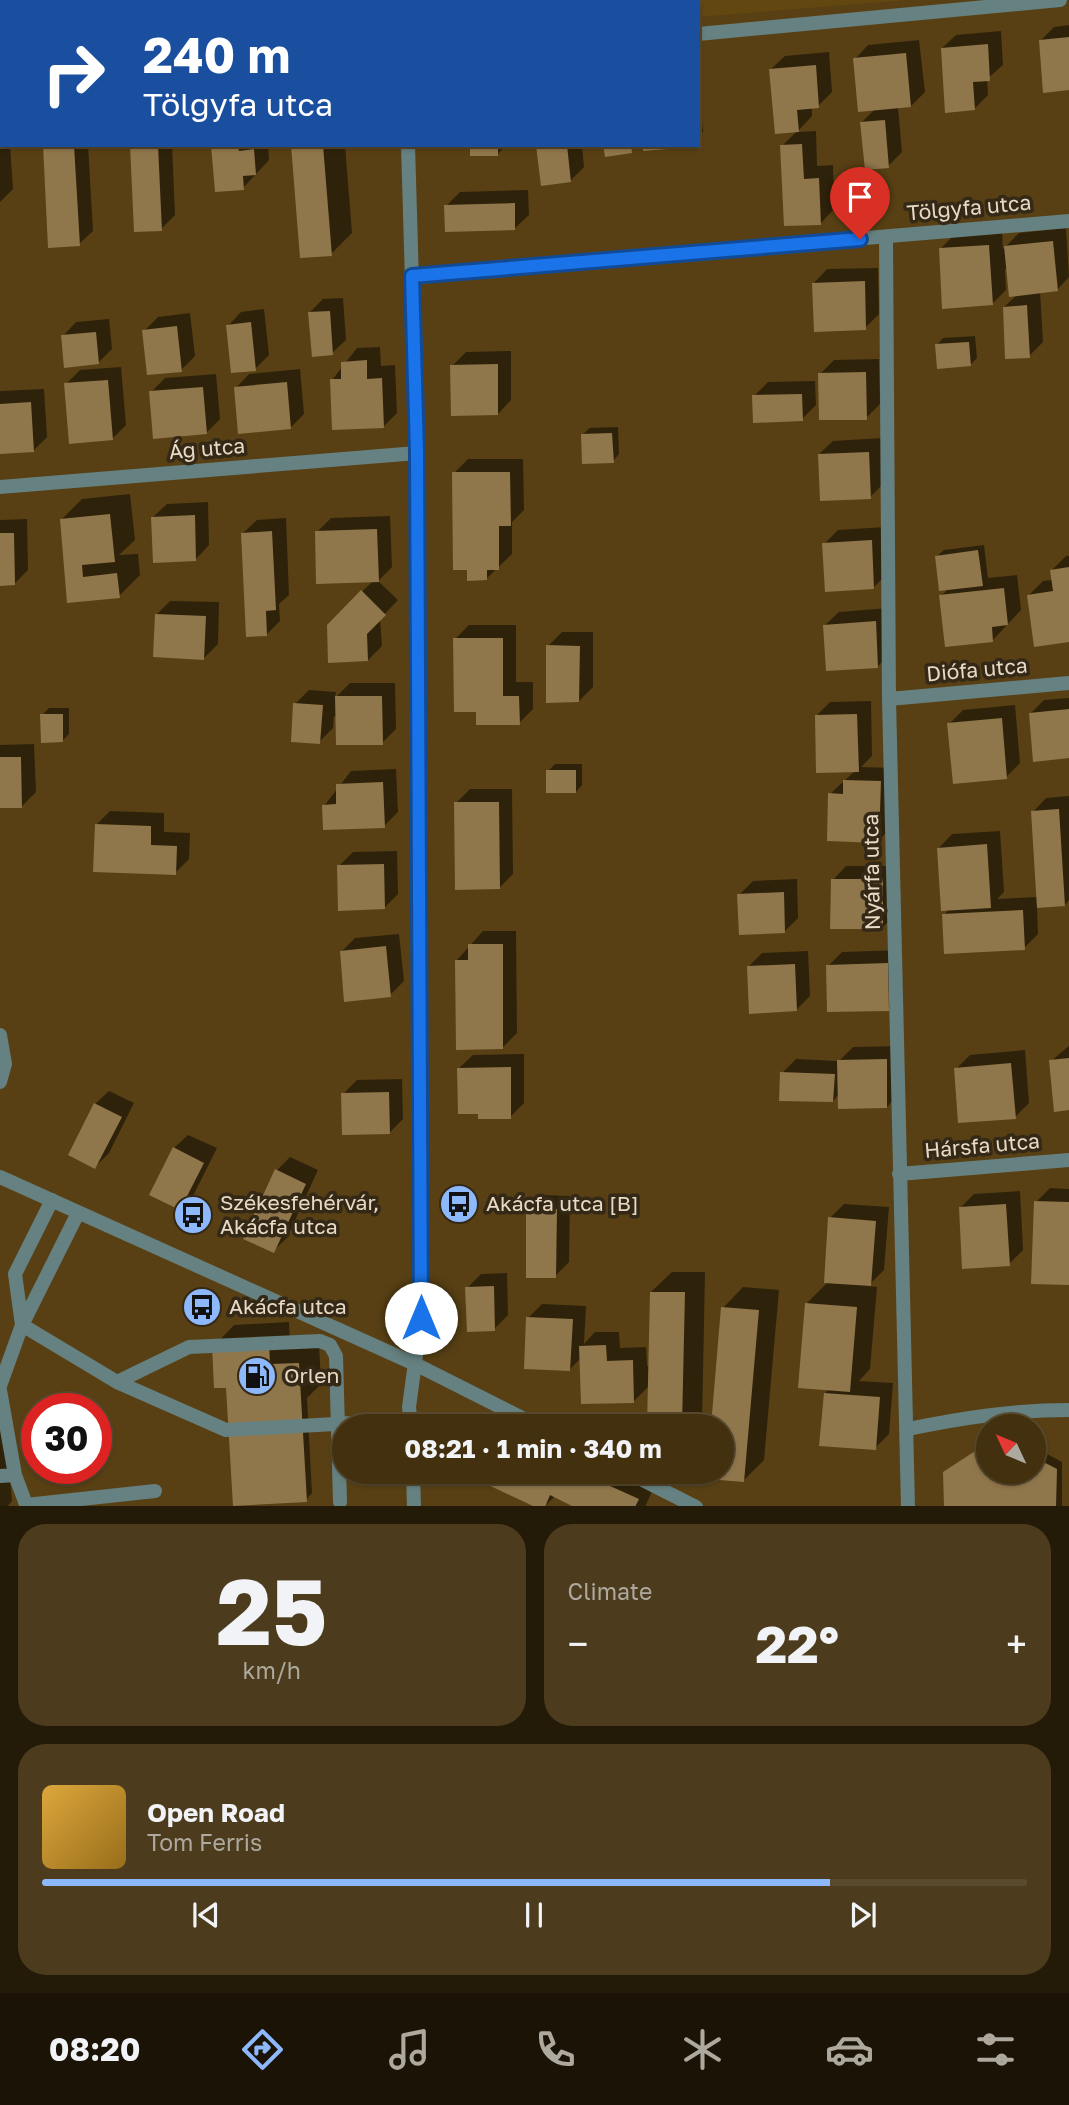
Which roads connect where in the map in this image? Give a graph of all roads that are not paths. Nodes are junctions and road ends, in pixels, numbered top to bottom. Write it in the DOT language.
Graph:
graph roads {
  1 [pos="1060,0"];
  2 [pos="700,33"];
  3 [pos="408,147"];
  4 [pos="1069,221"];
  5 [pos="886,236"];
  6 [pos="412,276"];
  7 [pos="417,453"];
  8 [pos="0,487"];
  9 [pos="1069,683"];
  10 [pos="889,699"];
  11 [pos="0,1035"];
  12 [pos="0,1082"];
  13 [pos="1069,1160"];
  14 [pos="899,1174"];
  15 [pos="0,1177"];
  16 [pos="52,1200"];
  17 [pos="78,1213"];
  18 [pos="22,1325"];
  19 [pos="415,1364"];
  20 [pos="117,1382"];
  21 [pos="0,1388"];
  22 [pos="409,1407"];
  23 [pos="1069,1410"];
  24 [pos="338,1414"];
  25 [pos="399,1414"];
  26 [pos="410,1414"];
  27 [pos="514,1414"];
  28 [pos="332,1424"];
  29 [pos="908,1429"];
  30 [pos="8,1475"];
  31 [pos="340,1484"];
  32 [pos="413,1484"];
  33 [pos="650,1484"];
  34 [pos="155,1491"];
  35 [pos="340,1502"];
  36 [pos="27,1506"];
  37 [pos="414,1506"];
  38 [pos="693,1506"];
  39 [pos="908,1506"];
  1 -- 2 [label="street"];
  3 -- 6 [label="street"];
  4 -- 5 [label="street, Tölgyfa utca"];
  5 -- 6 [label="street, Tölgyfa utca"];
  5 -- 10 [label="street, Nyárfa utca"];
  6 -- 7 [label="street"];
  7 -- 8 [label="street, Ág utca"];
  7 -- 19 [label="street"];
  9 -- 10 [label="street, Diófa utca"];
  10 -- 14 [label="street, Nyárfa utca"];
  11 -- 12 [label="street"];
  13 -- 14 [label="street, Hársfa utca"];
  14 -- 29 [label="street, Nyárfa utca"];
  15 -- 16 [label="street"];
  16 -- 17 [label="street"];
  16 -- 18 [label="street"];
  17 -- 18 [label="street"];
  17 -- 19 [label="street"];
  18 -- 20 [label="street"];
  18 -- 21 [label="street"];
  19 -- 22 [label="street"];
  19 -- 27 [label="street"];
  20 -- 24 [label="street"];
  20 -- 28 [label="street"];
  21 -- 30 [label="street"];
  22 -- 25 [label="street"];
  22 -- 26 [label="street"];
  23 -- 29 [label="street"];
  29 -- 39 [label="street, Nyárfa utca"];
  30 -- 36 [label="street"];
  31 -- 35 [label="street"];
  32 -- 37 [label="street"];
  33 -- 38 [label="street"];
  34 -- 36 [label="street"];
}
